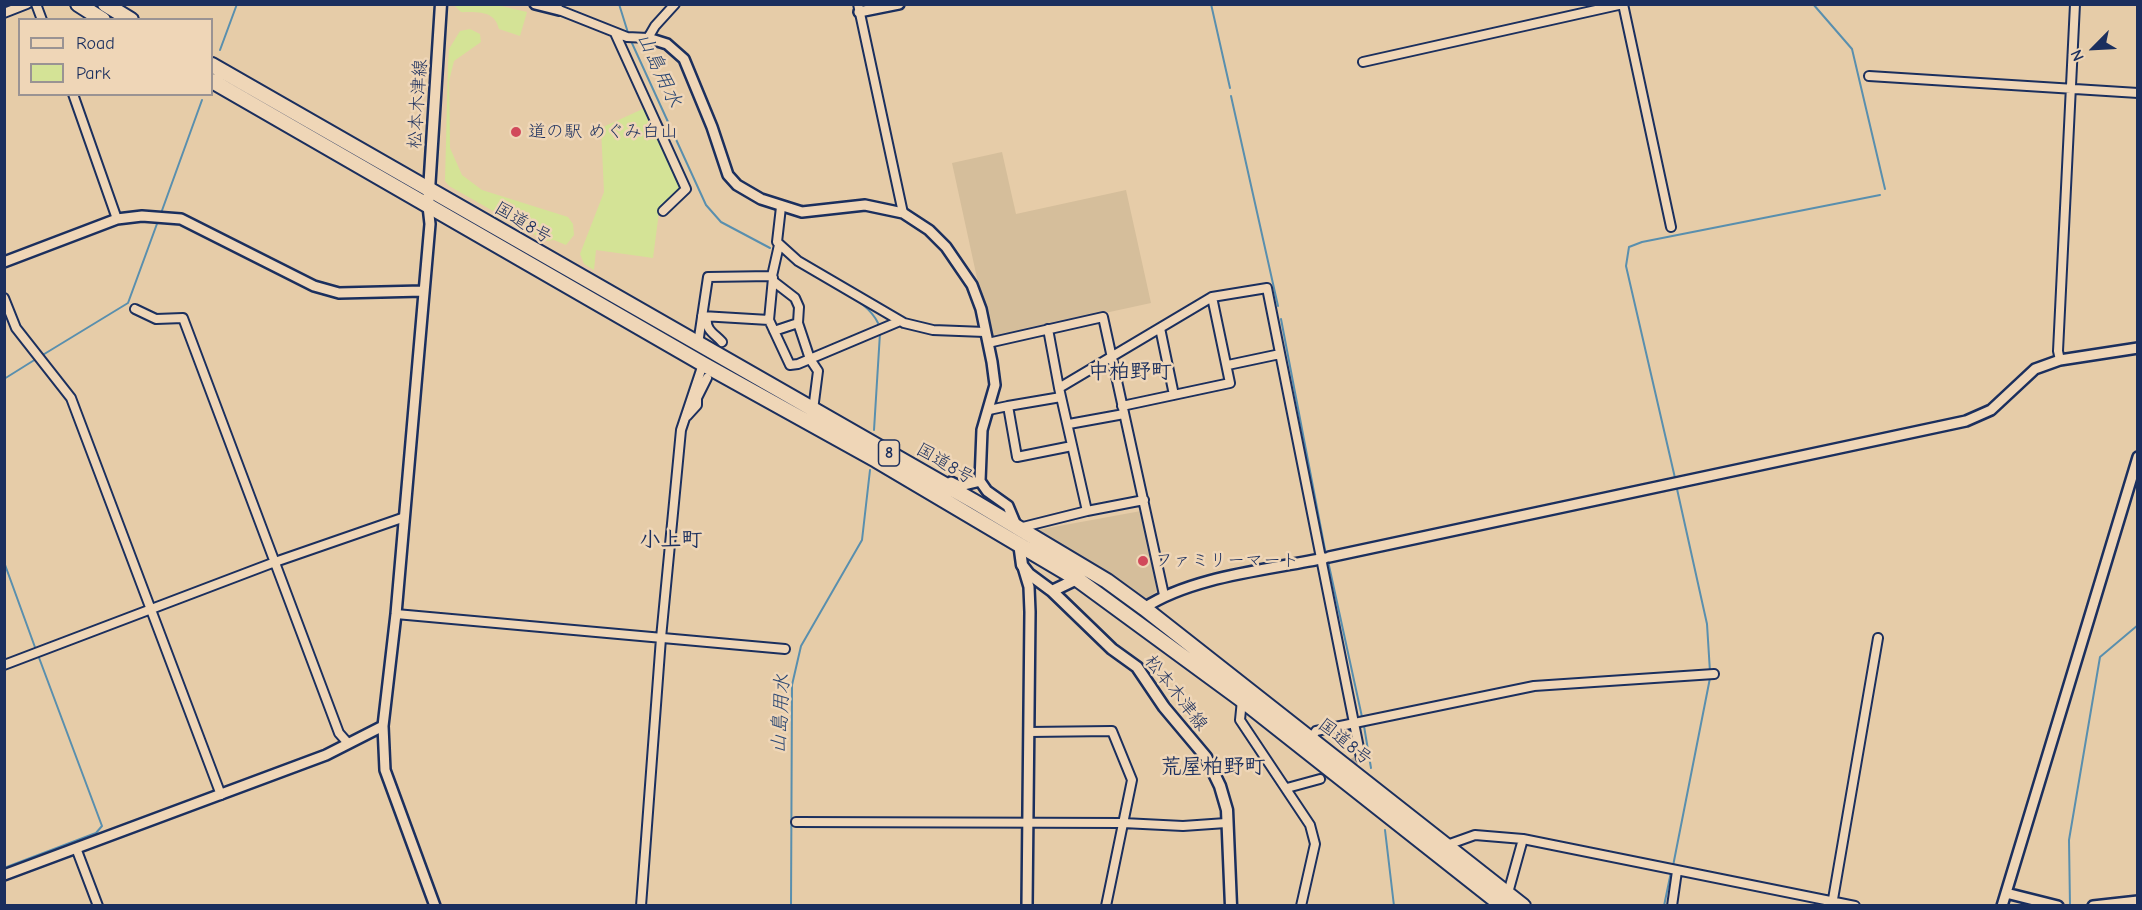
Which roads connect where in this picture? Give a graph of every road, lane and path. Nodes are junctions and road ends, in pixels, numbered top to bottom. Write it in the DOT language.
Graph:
graph roads {
  1 [pos="27,4"];
  2 [pos="78,4"];
  3 [pos="105,4"];
  4 [pos="441,4"];
  5 [pos="536,4"];
  6 [pos="675,4"];
  7 [pos="899,4"];
  8 [pos="1623,4"];
  9 [pos="2075,4"];
  10 [pos="859,8"];
  11 [pos="559,10"];
  12 [pos="4,13"];
  13 [pos="100,18"];
  14 [pos="128,18"];
  15 [pos="615,33"];
  16 [pos="648,38"];
  17 [pos="1363,62"];
  18 [pos="213,66"];
  19 [pos="1869,76"];
  20 [pos="213,82"];
  21 [pos="2069,90"];
  22 [pos="2138,93"];
  23 [pos="74,96"];
  24 [pos="429,188"];
  25 [pos="428,206"];
  26 [pos="781,207"];
  27 [pos="663,211"];
  28 [pos="903,213"];
  29 [pos="117,219"];
  30 [pos="1671,227"];
  31 [pos="779,245"];
  32 [pos="4,262"];
  33 [pos="772,277"];
  34 [pos="423,291"];
  35 [pos="1212,297"];
  36 [pos="4,298"];
  37 [pos="135,309"];
  38 [pos="704,316"];
  39 [pos="769,320"];
  40 [pos="900,321"];
  41 [pos="798,323"];
  42 [pos="1160,328"];
  43 [pos="1048,329"];
  44 [pos="774,332"];
  45 [pos="985,332"];
  46 [pos="722,342"];
  47 [pos="988,343"];
  48 [pos="698,344"];
  49 [pos="2138,348"];
  50 [pos="1280,354"];
  51 [pos="1112,355"];
  52 [pos="810,359"];
  53 [pos="2060,360"];
  54 [pos="1228,365"];
  55 [pos="705,371"];
  56 [pos="1059,388"];
  57 [pos="1174,395"];
  58 [pos="1061,397"];
  59 [pos="1008,406"];
  60 [pos="813,410"];
  61 [pos="989,410"];
  62 [pos="1123,410"];
  63 [pos="685,418"];
  64 [pos="1069,424"];
  65 [pos="1072,446"];
  66 [pos="890,454"];
  67 [pos="2138,457"];
  68 [pos="980,481"];
  69 [pos="1144,500"];
  70 [pos="1088,511"];
  71 [pos="402,518"];
  72 [pos="1018,528"];
  73 [pos="1019,543"];
  74 [pos="1325,558"];
  75 [pos="275,562"];
  76 [pos="1022,565"];
  77 [pos="1077,579"];
  78 [pos="1052,591"];
  79 [pos="1164,595"];
  80 [pos="1144,608"];
  81 [pos="152,610"];
  82 [pos="396,614"];
  83 [pos="661,638"];
  84 [pos="1878,638"];
  85 [pos="785,649"];
  86 [pos="4,665"];
  87 [pos="1710,675"];
  88 [pos="1242,700"];
  89 [pos="1355,724"];
  90 [pos="383,726"];
  91 [pos="1029,732"];
  92 [pos="1311,738"];
  93 [pos="347,742"];
  94 [pos="1361,758"];
  95 [pos="1320,779"];
  96 [pos="1287,788"];
  97 [pos="221,795"];
  98 [pos="796,822"];
  99 [pos="1123,823"];
  100 [pos="1226,823"];
  101 [pos="1027,824"];
  102 [pos="1523,838"];
  103 [pos="1447,845"];
  104 [pos="76,848"];
  105 [pos="1674,870"];
  106 [pos="4,875"];
  107 [pos="2006,893"];
  108 [pos="1505,899"];
  109 [pos="2138,901"];
  110 [pos="1832,903"];
  111 [pos="98,906"];
  112 [pos="435,906"];
  113 [pos="641,906"];
  114 [pos="1027,906"];
  115 [pos="1106,906"];
  116 [pos="1231,906"];
  117 [pos="1301,906"];
  118 [pos="1523,906"];
  119 [pos="1672,906"];
  120 [pos="1854,906"];
  121 [pos="2002,906"];
  122 [pos="2058,906"];
  123 [pos="2093,906"];
  1 -- 12 [label="street"];
  2 -- 13 [label="highway"];
  3 -- 14 [label="highway"];
  4 -- 24 [label="main road, 松本木津線"];
  5 -- 11 [label="street"];
  6 -- 16 [label="street"];
  7 -- 10 [label="street"];
  8 -- 17 [label="street"];
  8 -- 30 [label="street"];
  9 -- 21 [label="street"];
  10 -- 28 [label="street"];
  11 -- 15 [label="street"];
  15 -- 16 [label="street"];
  15 -- 27 [label="street"];
  16 -- 26 [label="street"];
  18 -- 24 [label="highway, 国道8号 / 8"];
  19 -- 21 [label="street"];
  20 -- 25 [label="highway, 国道8号 / 8"];
  21 -- 22 [label="street"];
  21 -- 53 [label="street"];
  23 -- 29 [label="street"];
  24 -- 25 [label="main road, 松本木津線"];
  24 -- 48 [label="highway, 国道8号 / 8"];
  25 -- 34 [label="street"];
  25 -- 55 [label="highway, 国道8号 / 8"];
  26 -- 28 [label="street"];
  26 -- 31 [label="street"];
  28 -- 45 [label="street"];
  29 -- 32 [label="street"];
  29 -- 34 [label="street"];
  31 -- 33 [label="street"];
  31 -- 40 [label="street"];
  33 -- 38 [label="street"];
  33 -- 39 [label="street"];
  33 -- 41 [label="street"];
  34 -- 71 [label="street"];
  35 -- 42 [label="street"];
  35 -- 50 [label="street"];
  35 -- 54 [label="street"];
  36 -- 81 [label="street"];
  37 -- 75 [label="street"];
  38 -- 39 [label="street"];
  38 -- 46 [label="street"];
  38 -- 48 [label="street"];
  39 -- 44 [label="street"];
  40 -- 45 [label="street"];
  40 -- 52 [label="street"];
  41 -- 44 [label="street"];
  41 -- 52 [label="street"];
  42 -- 51 [label="street"];
  42 -- 57 [label="street"];
  43 -- 47 [label="street"];
  43 -- 51 [label="street"];
  43 -- 56 [label="street"];
  44 -- 52 [label="street"];
  45 -- 47 [label="street"];
  47 -- 61 [label="street"];
  48 -- 60 [label="highway, 国道8号 / 8"];
  49 -- 53 [label="street"];
  50 -- 54 [label="street"];
  50 -- 74 [label="street"];
  51 -- 56 [label="street"];
  51 -- 62 [label="street"];
  52 -- 60 [label="street"];
  53 -- 74 [label="street"];
  54 -- 57 [label="street"];
  55 -- 63 [label="street"];
  55 -- 63 [label="street"];
  55 -- 73 [label="highway, 国道8号 / 8"];
  56 -- 58 [label="street"];
  57 -- 62 [label="street"];
  58 -- 59 [label="street"];
  58 -- 64 [label="street"];
  59 -- 61 [label="street"];
  59 -- 65 [label="street"];
  60 -- 66 [label="highway, 国道8号 / 8"];
  61 -- 68 [label="street"];
  62 -- 64 [label="street"];
  62 -- 69 [label="street"];
  63 -- 83 [label="street"];
  64 -- 65 [label="street"];
  65 -- 70 [label="street"];
  66 -- 68 [label="street"];
  66 -- 72 [label="highway, 国道8号 / 8"];
  67 -- 107 [label="street"];
  68 -- 72 [label="street"];
  69 -- 70 [label="street"];
  69 -- 79 [label="street"];
  70 -- 72 [label="street"];
  71 -- 75 [label="street"];
  71 -- 82 [label="street"];
  72 -- 73 [label="street"];
  72 -- 80 [label="highway, 国道8号 / 8"];
  73 -- 76 [label="main road"];
  73 -- 77 [label="highway, 国道8号 / 8"];
  74 -- 79 [label="street"];
  74 -- 89 [label="street"];
  75 -- 81 [label="street"];
  75 -- 93 [label="street"];
  76 -- 78 [label="main road, 松本木津線"];
  76 -- 91 [label="street"];
  77 -- 78 [label="main road"];
  77 -- 88 [label="highway, 国道8号 / 8"];
  78 -- 100 [label="main road, 松本木津線"];
  79 -- 80 [label="street"];
  80 -- 92 [label="highway, 国道8号 / 8"];
  81 -- 86 [label="street"];
  81 -- 97 [label="street"];
  82 -- 83 [label="street"];
  82 -- 90 [label="street"];
  83 -- 85 [label="street"];
  83 -- 113 [label="street"];
  84 -- 110 [label="street"];
  87 -- 89 [label="street"];
  88 -- 96 [label="street"];
  88 -- 108 [label="highway, 国道8号 / 8"];
  89 -- 92 [label="street"];
  89 -- 94 [label="street"];
  90 -- 93 [label="street"];
  90 -- 112 [label="street"];
  91 -- 99 [label="street"];
  91 -- 101 [label="street"];
  92 -- 103 [label="highway, 国道8号 / 8"];
  93 -- 97 [label="street"];
  95 -- 96 [label="street"];
  96 -- 117 [label="street"];
  97 -- 104 [label="street"];
  98 -- 101 [label="street"];
  99 -- 100 [label="street"];
  99 -- 101 [label="street"];
  99 -- 115 [label="street"];
  100 -- 116 [label="main road, 松本木津線"];
  101 -- 114 [label="street"];
  102 -- 103 [label="street"];
  102 -- 105 [label="street"];
  102 -- 108 [label="street"];
  103 -- 108 [label="highway, 国道8号 / 8"];
  104 -- 106 [label="street"];
  104 -- 111 [label="street"];
  105 -- 110 [label="street"];
  105 -- 119 [label="street"];
  107 -- 121 [label="street"];
  107 -- 122 [label="street"];
  108 -- 118 [label="highway, 国道8号 / 8"];
  109 -- 123 [label="street"];
  110 -- 120 [label="street"];
}
